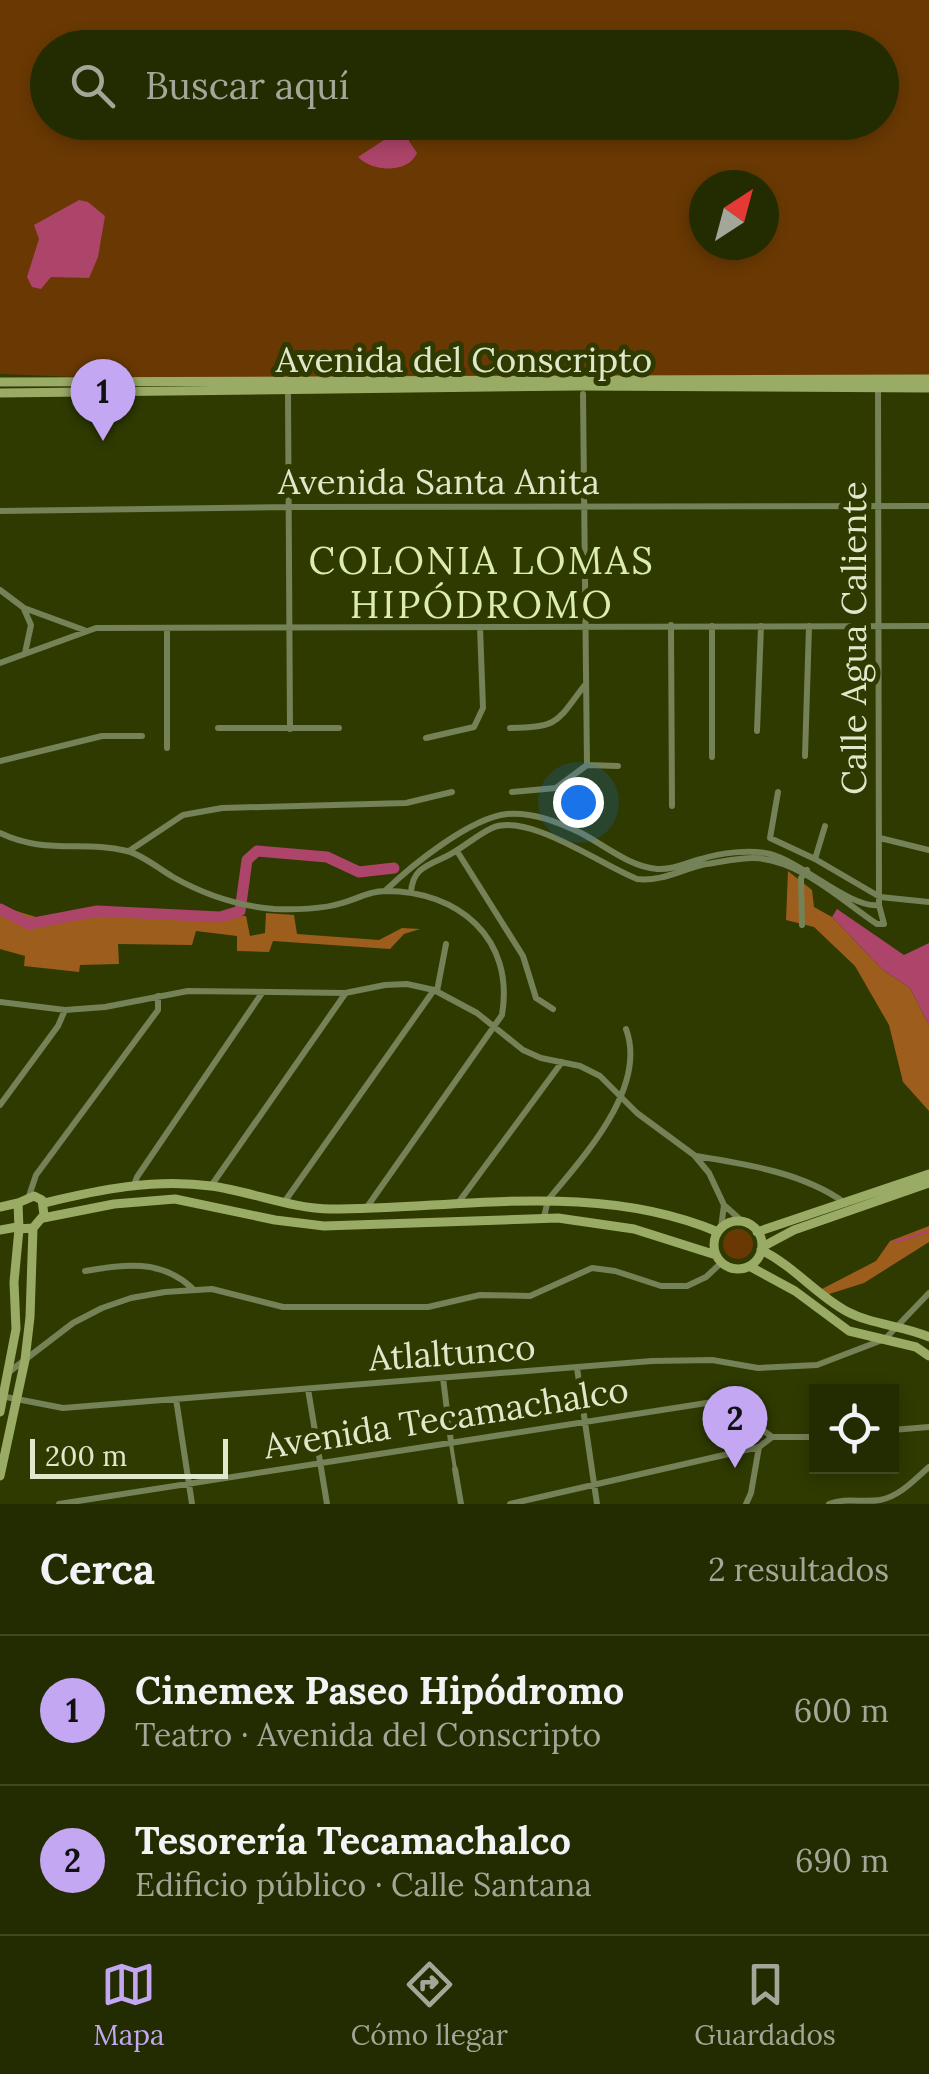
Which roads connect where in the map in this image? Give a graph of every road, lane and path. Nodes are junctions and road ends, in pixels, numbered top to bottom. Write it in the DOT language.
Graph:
graph roads {
  1 [pos="929,379"];
  2 [pos="0,382"];
  3 [pos="878,383"];
  4 [pos="929,388"];
  5 [pos="0,392"];
  6 [pos="583,394"];
  7 [pos="288,395"];
  8 [pos="878,505"];
  9 [pos="583,506"];
  10 [pos="929,506"];
  11 [pos="288,507"];
  12 [pos="0,511"];
  13 [pos="0,590"];
  14 [pos="23,608"];
  15 [pos="584,626"];
  16 [pos="671,626"];
  17 [pos="712,626"];
  18 [pos="761,626"];
  19 [pos="809,626"];
  20 [pos="880,626"];
  21 [pos="929,626"];
  22 [pos="480,627"];
  23 [pos="288,629"];
  24 [pos="84,630"];
  25 [pos="167,630"];
  26 [pos="24,654"];
  27 [pos="0,663"];
  28 [pos="586,684"];
  29 [pos="218,728"];
  30 [pos="339,728"];
  31 [pos="510,728"];
  32 [pos="290,729"];
  33 [pos="756,731"];
  34 [pos="142,736"];
  35 [pos="426,738"];
  36 [pos="167,748"];
  37 [pos="805,756"];
  38 [pos="712,757"];
  39 [pos="0,761"];
  40 [pos="587,764"];
  41 [pos="618,766"];
  42 [pos="452,792"];
  43 [pos="512,792"];
  44 [pos="778,792"];
  45 [pos="672,806"];
  46 [pos="825,826"];
  47 [pos="0,833"];
  48 [pos="464,833"];
  49 [pos="581,833"];
  50 [pos="880,838"];
  51 [pos="469,843"];
  52 [pos="575,849"];
  53 [pos="929,850"];
  54 [pos="128,851"];
  55 [pos="457,852"];
  56 [pos="815,858"];
  57 [pos="806,872"];
  58 [pos="385,891"];
  59 [pos="412,894"];
  60 [pos="879,901"];
  61 [pos="929,902"];
  62 [pos="802,926"];
  63 [pos="446,944"];
  64 [pos="436,991"];
  65 [pos="263,992"];
  66 [pos="346,994"];
  67 [pos="158,996"];
  68 [pos="0,1002"];
  69 [pos="553,1009"];
  70 [pos="65,1010"];
  71 [pos="494,1028"];
  72 [pos="626,1029"];
  73 [pos="562,1062"];
  74 [pos="619,1095"];
  75 [pos="0,1105"];
  76 [pos="694,1155"];
  77 [pos="929,1174"];
  78 [pos="929,1183"];
  79 [pos="134,1185"];
  80 [pos="212,1186"];
  81 [pos="232,1190"];
  82 [pos="247,1193"];
  83 [pos="30,1196"];
  84 [pos="285,1200"];
  85 [pos="548,1200"];
  86 [pos="18,1202"];
  87 [pos="44,1203"];
  88 [pos="458,1203"];
  89 [pos="846,1204"];
  90 [pos="724,1205"];
  91 [pos="0,1207"];
  92 [pos="231,1208"];
  93 [pos="366,1208"];
  94 [pos="244,1212"];
  95 [pos="544,1217"];
  96 [pos="43,1218"];
  97 [pos="743,1222"];
  98 [pos="18,1228"];
  99 [pos="33,1228"];
  100 [pos="0,1230"];
  101 [pos="720,1230"];
  102 [pos="757,1232"];
  103 [pos="761,1248"];
  104 [pos="718,1259"];
  105 [pos="749,1266"];
  106 [pos="84,1271"];
  107 [pos="192,1289"];
  108 [pos="929,1294"];
  109 [pos="897,1327"];
  110 [pos="929,1338"];
  111 [pos="885,1339"];
  112 [pos="902,1344"];
  113 [pos="929,1356"];
  114 [pos="25,1360"];
  115 [pos="576,1368"];
  116 [pos="9,1372"];
  117 [pos="442,1378"];
  118 [pos="308,1389"];
  119 [pos="2,1396"];
  120 [pos="176,1398"];
  121 [pos="17,1400"];
  122 [pos="0,1412"];
  123 [pos="584,1421"];
  124 [pos="929,1427"];
  125 [pos="899,1429"];
  126 [pos="772,1437"];
  127 [pos="809,1437"];
  128 [pos="451,1442"];
  129 [pos="759,1447"];
  130 [pos="320,1463"];
  131 [pos="929,1467"];
  132 [pos="455,1469"];
  133 [pos="0,1476"];
  134 [pos="189,1484"];
  135 [pos="594,1484"];
  136 [pos="58,1504"];
  137 [pos="192,1504"];
  138 [pos="327,1504"];
  139 [pos="461,1504"];
  140 [pos="510,1504"];
  141 [pos="597,1504"];
  142 [pos="746,1504"];
  143 [pos="829,1504"];
  1 -- 3 [label="main road, Avenida del Conscripto"];
  2 -- 3 [label="main road, Avenida del Conscripto"];
  3 -- 4 [label="main road, Avenida del Conscripto"];
  3 -- 5 [label="main road, Avenida del Conscripto"];
  3 -- 8 [label="street, Calle Agua Caliente"];
  6 -- 9 [label="street"];
  7 -- 11 [label="street"];
  8 -- 9 [label="street, Avenida Santa Anita"];
  8 -- 10 [label="street, Avenida Santa Anita"];
  8 -- 20 [label="street, Calle Agua Caliente"];
  9 -- 11 [label="street, Avenida Santa Anita"];
  9 -- 15 [label="street"];
  11 -- 12 [label="street, Avenida Santa Anita"];
  11 -- 23 [label="street"];
  13 -- 14 [label="street"];
  14 -- 24 [label="street"];
  14 -- 26 [label="street"];
  15 -- 16 [label="street"];
  15 -- 22 [label="street"];
  15 -- 28 [label="street"];
  16 -- 17 [label="street"];
  16 -- 45 [label="street"];
  17 -- 18 [label="street"];
  17 -- 38 [label="street"];
  18 -- 19 [label="street"];
  18 -- 33 [label="street"];
  19 -- 20 [label="street"];
  19 -- 37 [label="street"];
  20 -- 21 [label="street"];
  20 -- 50 [label="street, Calle Agua Caliente"];
  22 -- 23 [label="street"];
  22 -- 35 [label="street"];
  23 -- 25 [label="street"];
  23 -- 32 [label="street"];
  24 -- 25 [label="street"];
  24 -- 26 [label="street"];
  25 -- 36 [label="street"];
  26 -- 27 [label="street"];
  28 -- 31 [label="street"];
  28 -- 40 [label="street"];
  29 -- 32 [label="street"];
  30 -- 32 [label="street"];
  34 -- 39 [label="street"];
  40 -- 41 [label="street"];
  40 -- 43 [label="street"];
  42 -- 54 [label="street"];
  44 -- 56 [label="street"];
  46 -- 56 [label="street"];
  47 -- 54 [label="street"];
  48 -- 49 [label="street"];
  48 -- 51 [label="street"];
  48 -- 58 [label="street"];
  49 -- 52 [label="street"];
  49 -- 57 [label="street"];
  50 -- 53 [label="street"];
  50 -- 60 [label="street, Calle Agua Caliente"];
  51 -- 52 [label="street"];
  51 -- 55 [label="street"];
  52 -- 57 [label="street"];
  54 -- 58 [label="street"];
  55 -- 59 [label="street"];
  55 -- 69 [label="street"];
  56 -- 60 [label="street"];
  57 -- 60 [label="street"];
  57 -- 60 [label="street"];
  57 -- 62 [label="street"];
  58 -- 59 [label="street"];
  59 -- 71 [label="street"];
  60 -- 61 [label="street"];
  63 -- 64 [label="street"];
  64 -- 66 [label="street"];
  64 -- 71 [label="street"];
  64 -- 84 [label="street"];
  65 -- 66 [label="street"];
  65 -- 67 [label="street"];
  65 -- 79 [label="street"];
  66 -- 80 [label="street"];
  67 -- 70 [label="street"];
  67 -- 83 [label="street"];
  68 -- 70 [label="street"];
  70 -- 75 [label="street"];
  71 -- 73 [label="street"];
  71 -- 93 [label="street"];
  72 -- 74 [label="street"];
  73 -- 74 [label="street"];
  73 -- 88 [label="street"];
  74 -- 76 [label="street"];
  74 -- 85 [label="street"];
  76 -- 89 [label="street"];
  76 -- 90 [label="street"];
  77 -- 89 [label="main road"];
  78 -- 103 [label="main road"];
  79 -- 80 [label="main road"];
  79 -- 87 [label="main road"];
  80 -- 81 [label="main road"];
  81 -- 82 [label="main road"];
  81 -- 92 [label="main road"];
  82 -- 84 [label="main road"];
  82 -- 94 [label="main road"];
  83 -- 86 [label="main road"];
  83 -- 87 [label="main road"];
  84 -- 93 [label="main road"];
  85 -- 88 [label="main road"];
  85 -- 95 [label="street"];
  85 -- 101 [label="main road"];
  86 -- 91 [label="main road"];
  86 -- 98 [label="main road"];
  87 -- 96 [label="main road"];
  88 -- 93 [label="main road"];
  89 -- 102 [label="main road"];
  90 -- 97 [label="street"];
  90 -- 101 [label="street"];
  92 -- 94 [label="main road"];
  92 -- 96 [label="main road"];
  94 -- 95 [label="main road"];
  95 -- 104 [label="main road"];
  96 -- 99 [label="main road"];
  97 -- 101 [label="main road"];
  97 -- 102 [label="main road"];
  98 -- 99 [label="main road"];
  98 -- 100 [label="main road"];
  98 -- 116 [label="main road"];
  99 -- 114 [label="main road"];
  101 -- 104 [label="main road"];
  102 -- 103 [label="main road"];
  103 -- 105 [label="main road"];
  103 -- 109 [label="main road"];
  104 -- 105 [label="main road"];
  104 -- 107 [label="street"];
  105 -- 111 [label="main road"];
  106 -- 107 [label="street"];
  107 -- 114 [label="street"];
  108 -- 109 [label="street"];
  109 -- 110 [label="main road"];
  109 -- 111 [label="street"];
  109 -- 112 [label="main road"];
  111 -- 112 [label="main road"];
  111 -- 115 [label="street, Atlaltunco"];
  112 -- 113 [label="main road"];
  114 -- 116 [label="street"];
  114 -- 121 [label="main road"];
  115 -- 117 [label="street, Atlaltunco"];
  115 -- 123 [label="street"];
  116 -- 119 [label="main road"];
  117 -- 118 [label="street, Atlaltunco"];
  117 -- 128 [label="street"];
  118 -- 120 [label="street, Atlaltunco"];
  118 -- 130 [label="street"];
  119 -- 121 [label="street, Atlaltunco"];
  119 -- 122 [label="main road"];
  120 -- 121 [label="street, Atlaltunco"];
  120 -- 134 [label="street"];
  121 -- 133 [label="main road"];
  123 -- 126 [label="street, Avenida Tecamachalco"];
  123 -- 128 [label="street, Avenida Tecamachalco"];
  123 -- 135 [label="street"];
  124 -- 125 [label="street"];
  126 -- 127 [label="street"];
  126 -- 129 [label="street"];
  128 -- 130 [label="street, Avenida Tecamachalco"];
  128 -- 132 [label="street"];
  129 -- 135 [label="street"];
  129 -- 142 [label="street"];
  130 -- 134 [label="street, Avenida Tecamachalco"];
  130 -- 138 [label="street"];
  131 -- 143 [label="street"];
  132 -- 139 [label="street"];
  134 -- 136 [label="street, Avenida Tecamachalco"];
  134 -- 137 [label="street"];
  135 -- 140 [label="street"];
  135 -- 141 [label="street"];
}
